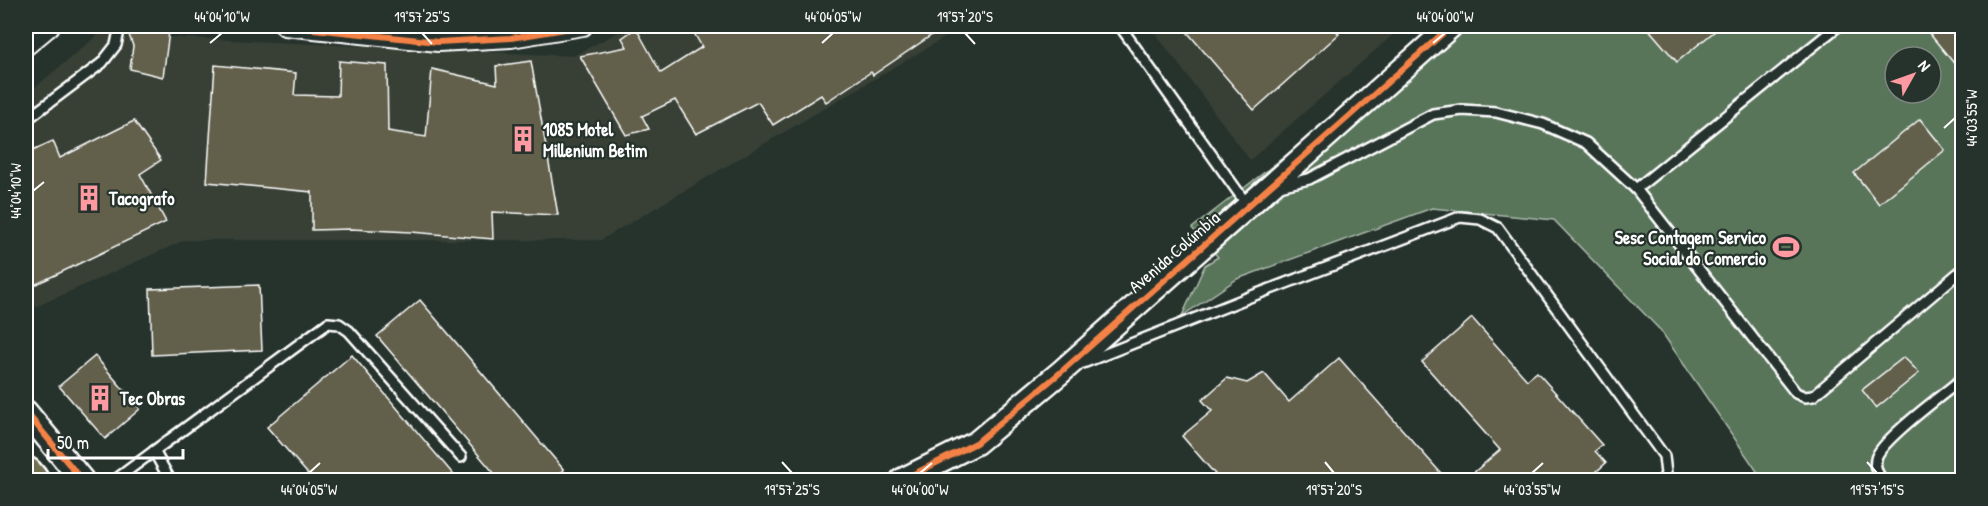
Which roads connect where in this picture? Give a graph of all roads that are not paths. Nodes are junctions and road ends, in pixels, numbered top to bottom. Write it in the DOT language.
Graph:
graph roads {
  1 [pos="50,26"];
  2 [pos="120,26"];
  3 [pos="285,26"];
  4 [pos="583,26"];
  5 [pos="1119,26"];
  6 [pos="1450,26"];
  7 [pos="1839,26"];
  8 [pos="26,46"];
  9 [pos="26,120"];
  10 [pos="1268,188"];
  11 [pos="1636,189"];
  12 [pos="1248,206"];
  13 [pos="1962,270"];
  14 [pos="1061,372"];
  15 [pos="1962,379"];
  16 [pos="26,412"];
  17 [pos="154,451"];
  18 [pos="461,458"];
  19 [pos="26,474"];
  20 [pos="31,480"];
  21 [pos="82,480"];
  22 [pos="115,480"];
  23 [pos="170,480"];
  24 [pos="902,480"];
  25 [pos="1663,480"];
  26 [pos="1882,480"];
  1 -- 8 [label="street"];
  2 -- 9 [label="lane"];
  3 -- 4 [label="street"];
  5 -- 12 [label="lane"];
  6 -- 10 [label="street, Avenida Colúmbia"];
  7 -- 11 [label="lane"];
  10 -- 11 [label="lane"];
  10 -- 12 [label="street, Avenida Colúmbia"];
  11 -- 13 [label="lane"];
  12 -- 14 [label="street, Avenida Colúmbia"];
  14 -- 24 [label="street, Avenida Colúmbia"];
  14 -- 25 [label="lane"];
  15 -- 26 [label="lane"];
  16 -- 21 [label="street"];
  17 -- 18 [label="lane"];
  17 -- 22 [label="lane"];
  17 -- 23 [label="lane"];
  19 -- 20 [label="highway"];
}
